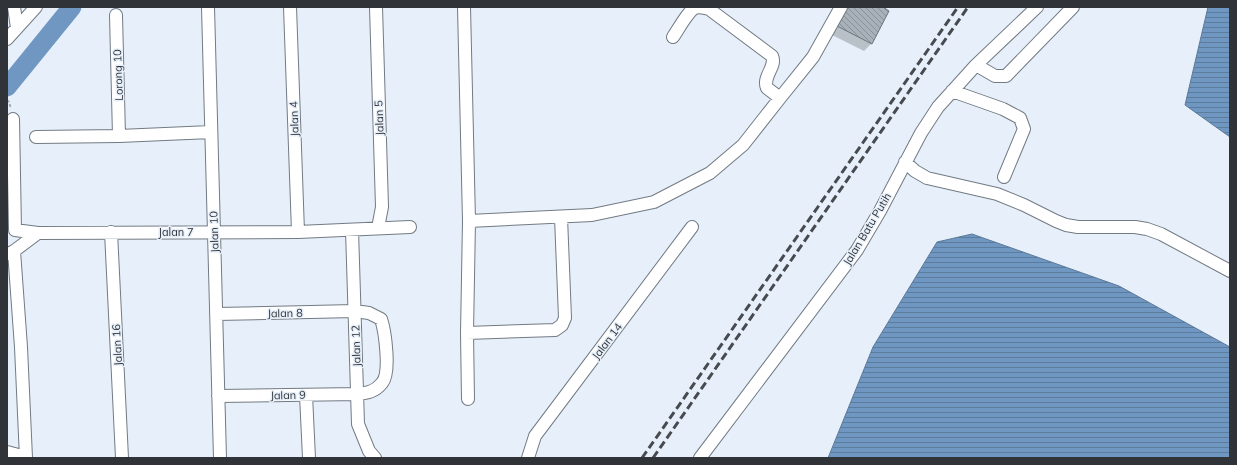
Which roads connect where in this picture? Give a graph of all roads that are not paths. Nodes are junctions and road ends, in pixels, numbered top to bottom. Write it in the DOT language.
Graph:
graph roads {
  1 [pos="14,7"];
  2 [pos="36,7"];
  3 [pos="208,7"];
  4 [pos="290,7"];
  5 [pos="376,7"];
  6 [pos="464,7"];
  7 [pos="841,7"];
  8 [pos="1037,7"];
  9 [pos="1073,7"];
  10 [pos="116,15"];
  11 [pos="17,28"];
  12 [pos="673,37"];
  13 [pos="7,39"];
  14 [pos="976,65"];
  15 [pos="952,91"];
  16 [pos="780,98"];
  17 [pos="13,119"];
  18 [pos="211,132"];
  19 [pos="119,136"];
  20 [pos="36,137"];
  21 [pos="905,162"];
  22 [pos="1004,177"];
  23 [pos="561,217"];
  24 [pos="470,222"];
  25 [pos="410,227"];
  26 [pos="378,228"];
  27 [pos="692,228"];
  28 [pos="352,230"];
  29 [pos="111,232"];
  30 [pos="214,232"];
  31 [pos="298,232"];
  32 [pos="38,233"];
  33 [pos="10,253"];
  34 [pos="1230,271"];
  35 [pos="354,311"];
  36 [pos="216,314"];
  37 [pos="467,333"];
  38 [pos="357,394"];
  39 [pos="306,395"];
  40 [pos="218,396"];
  41 [pos="468,399"];
  42 [pos="7,452"];
  43 [pos="26,457"];
  44 [pos="122,458"];
  45 [pos="220,458"];
  46 [pos="309,458"];
  47 [pos="375,458"];
  48 [pos="528,458"];
  49 [pos="700,458"];
  1 -- 11 [label="street"];
  2 -- 11 [label="street"];
  3 -- 18 [label="street, Jalan 10"];
  4 -- 31 [label="street, Jalan 4"];
  5 -- 26 [label="street, Jalan 5"];
  6 -- 24 [label="street"];
  7 -- 16 [label="street"];
  8 -- 14 [label="street, Jalan Batu Putih"];
  9 -- 14 [label="street"];
  10 -- 19 [label="street, Lorong 10"];
  11 -- 13 [label="street"];
  12 -- 16 [label="street"];
  14 -- 15 [label="street, Jalan Batu Putih"];
  15 -- 21 [label="street, Jalan Batu Putih"];
  15 -- 22 [label="street"];
  16 -- 23 [label="street"];
  17 -- 32 [label="street, Jalan 7"];
  18 -- 19 [label="street"];
  18 -- 30 [label="street, Jalan 10"];
  19 -- 20 [label="street"];
  21 -- 34 [label="street"];
  21 -- 49 [label="street, Jalan Batu Putih"];
  23 -- 24 [label="street"];
  23 -- 37 [label="street"];
  24 -- 37 [label="street"];
  25 -- 26 [label="street, Jalan 7"];
  26 -- 28 [label="street, Jalan 7"];
  27 -- 48 [label="street, Jalan 14"];
  28 -- 31 [label="street, Jalan 7"];
  28 -- 35 [label="street, Jalan 12"];
  29 -- 30 [label="street, Jalan 7"];
  29 -- 32 [label="street, Jalan 7"];
  29 -- 44 [label="street, Jalan 16"];
  30 -- 31 [label="street, Jalan 7"];
  30 -- 36 [label="street, Jalan 10"];
  32 -- 33 [label="street"];
  33 -- 43 [label="street"];
  35 -- 36 [label="street, Jalan 8"];
  35 -- 38 [label="street, Jalan 12"];
  35 -- 38 [label="street, Jalan 8"];
  36 -- 40 [label="street, Jalan 10"];
  37 -- 41 [label="street"];
  38 -- 39 [label="street, Jalan 9"];
  38 -- 47 [label="street, Jalan 12"];
  39 -- 40 [label="street, Jalan 9"];
  39 -- 46 [label="street"];
  40 -- 45 [label="street, Jalan 10"];
  42 -- 43 [label="street"];
}
